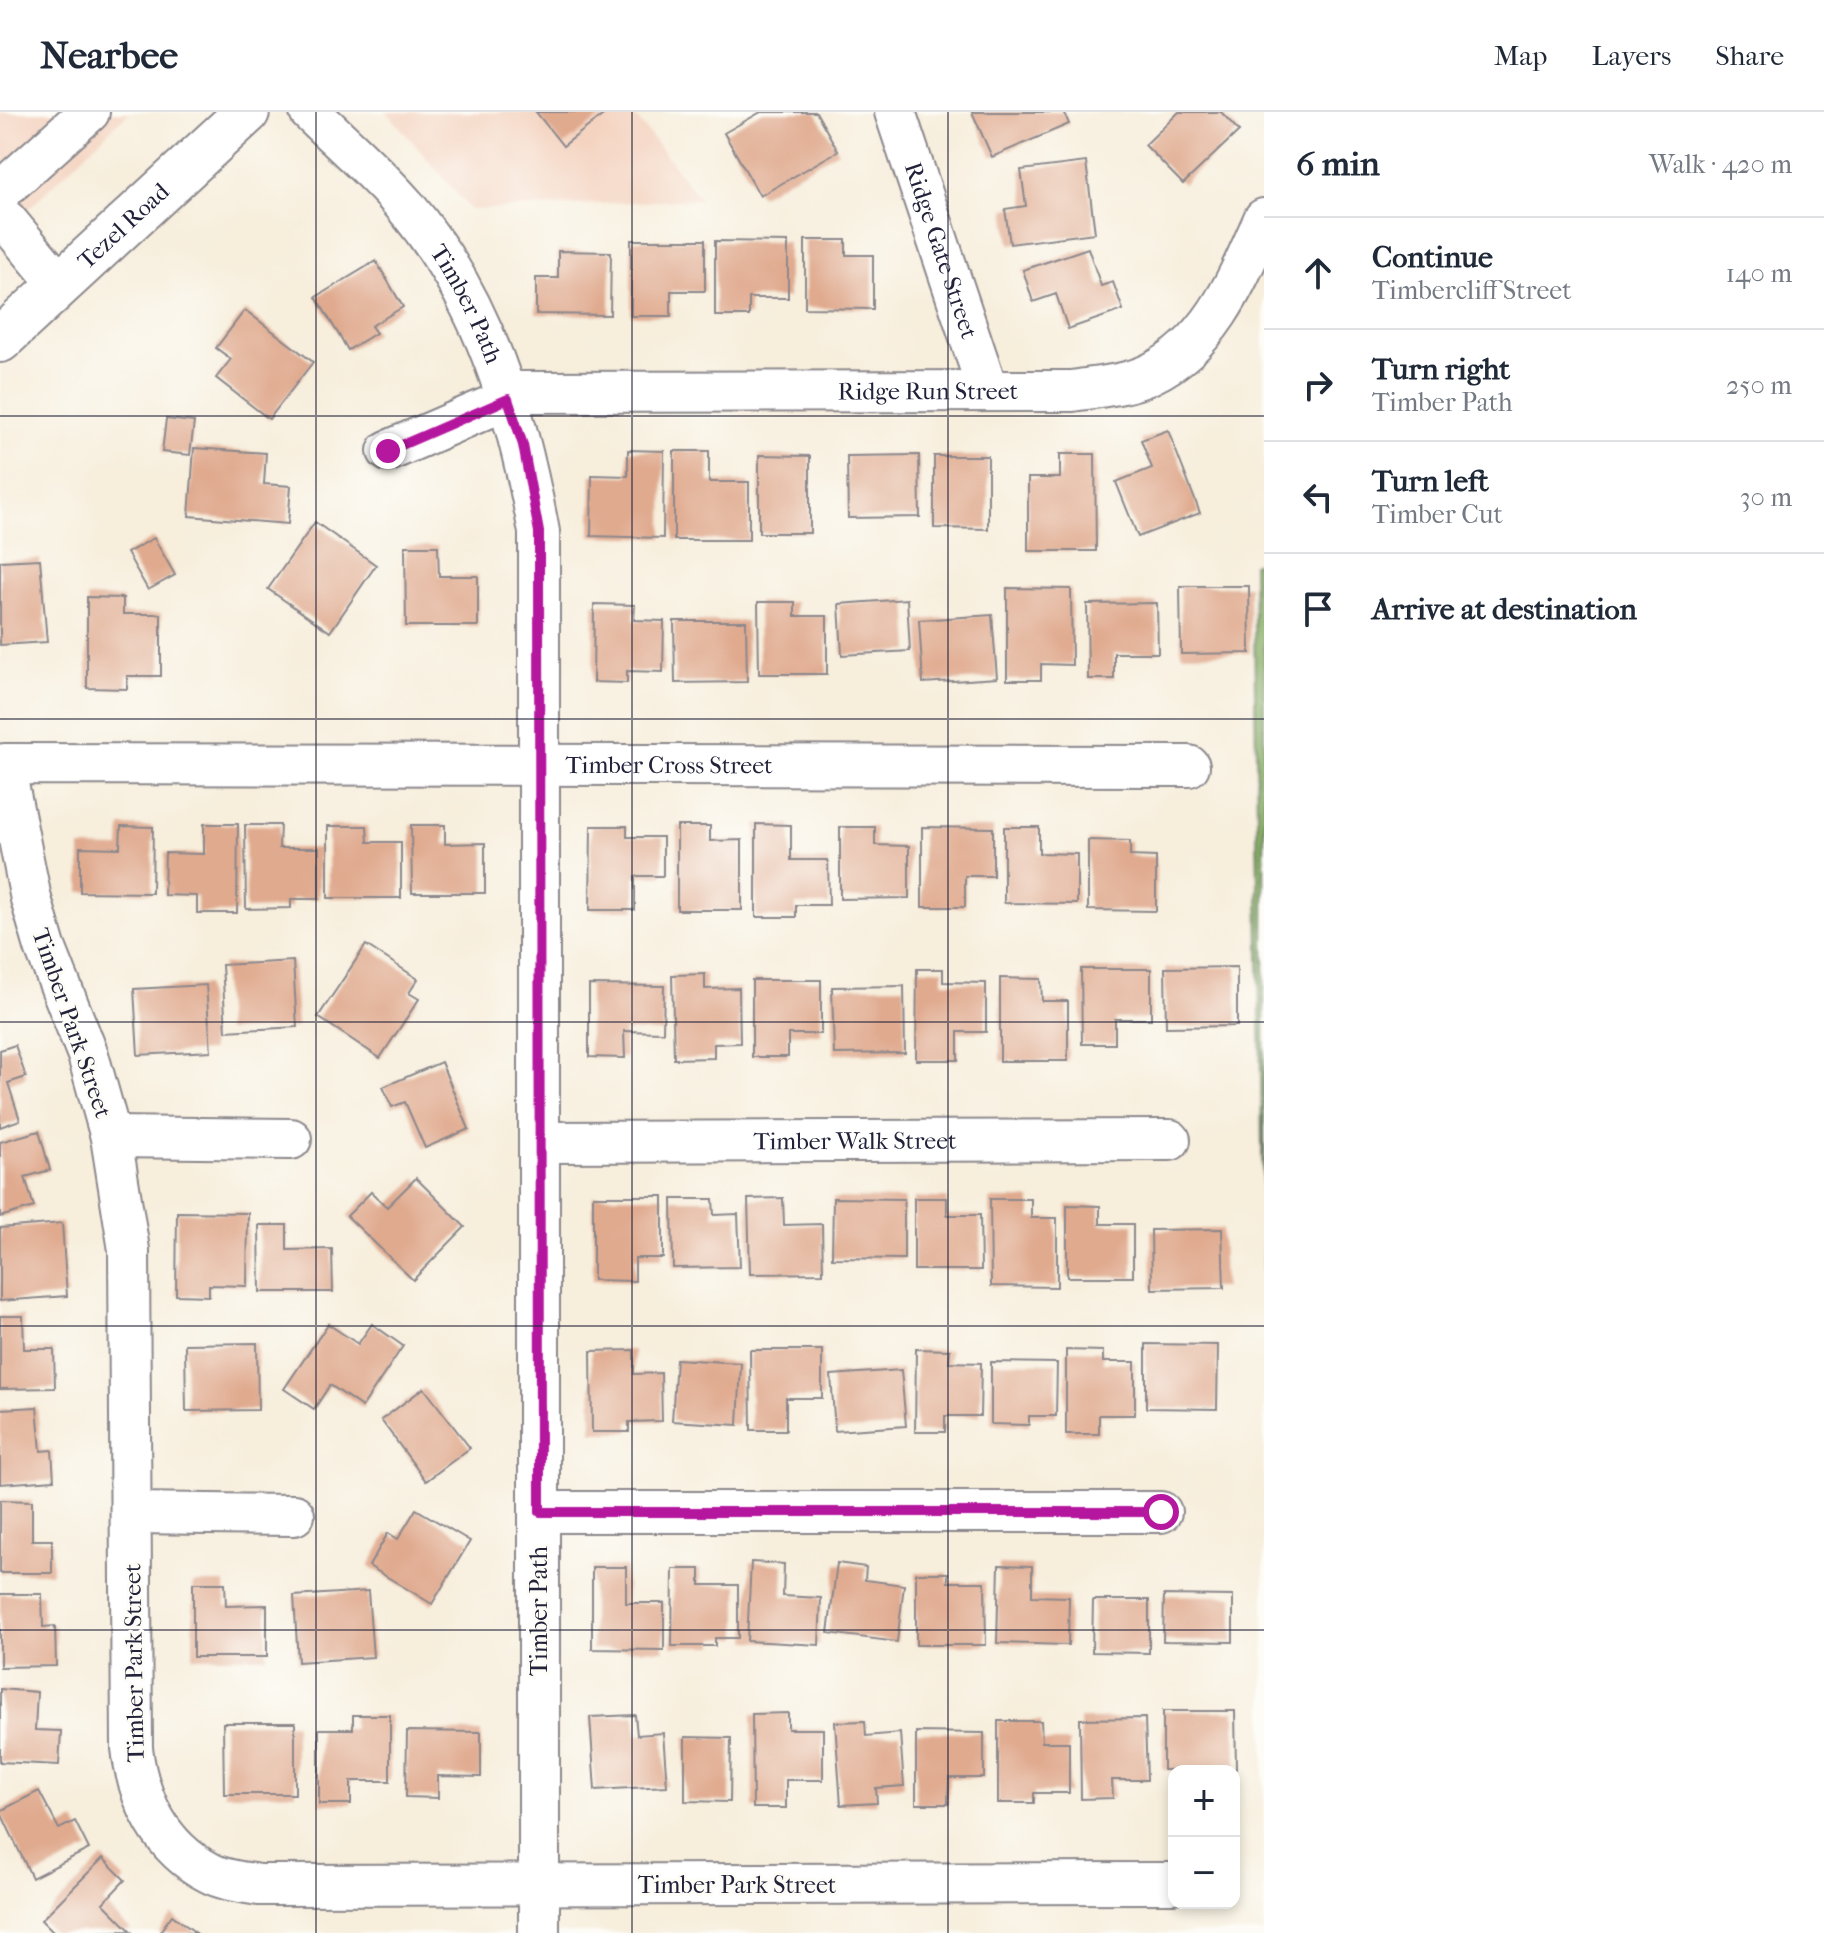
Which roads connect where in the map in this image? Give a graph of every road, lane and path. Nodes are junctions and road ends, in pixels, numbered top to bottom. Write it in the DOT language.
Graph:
graph roads {
  1 [pos="89,112"];
  2 [pos="247,112"];
  3 [pos="310,112"];
  4 [pos="895,112"];
  5 [pos="0,192"];
  6 [pos="0,213"];
  7 [pos="1264,219"];
  8 [pos="60,285"];
  9 [pos="0,340"];
  10 [pos="988,391"];
  11 [pos="507,395"];
  12 [pos="388,451"];
  13 [pos="4,764"];
  14 [pos="539,766"];
  15 [pos="1189,766"];
  16 [pos="111,1137"];
  17 [pos="291,1139"];
  18 [pos="1170,1140"];
  19 [pos="539,1142"];
  20 [pos="540,1512"];
  21 [pos="1161,1512"];
  22 [pos="133,1513"];
  23 [pos="294,1515"];
  24 [pos="1168,1883"];
  25 [pos="539,1885"];
  26 [pos="539,1933"];
  1 -- 5 [label="street"];
  2 -- 8 [label="main road, Tezel Road"];
  3 -- 11 [label="street, Timber Path"];
  4 -- 10 [label="street, Ridge Gate Street"];
  6 -- 8 [label="street"];
  7 -- 10 [label="street, Ridge Run Street"];
  8 -- 9 [label="main road, Tezel Road"];
  10 -- 11 [label="street, Ridge Run Street"];
  11 -- 12 [label="street"];
  11 -- 14 [label="street, Timber Path"];
  13 -- 14 [label="street, Timber Cross Street"];
  13 -- 16 [label="street, Timber Park Street"];
  14 -- 15 [label="street, Timber Cross Street"];
  14 -- 19 [label="street, Timber Path"];
  16 -- 17 [label="street"];
  16 -- 22 [label="street, Timber Park Street"];
  18 -- 19 [label="street, Timber Walk Street"];
  19 -- 20 [label="street, Timber Path"];
  20 -- 21 [label="street"];
  20 -- 25 [label="street, Timber Path"];
  22 -- 23 [label="street"];
  22 -- 25 [label="street, Timber Park Street"];
  24 -- 25 [label="street, Timber Park Street"];
  25 -- 26 [label="street, Timber Path"];
}
